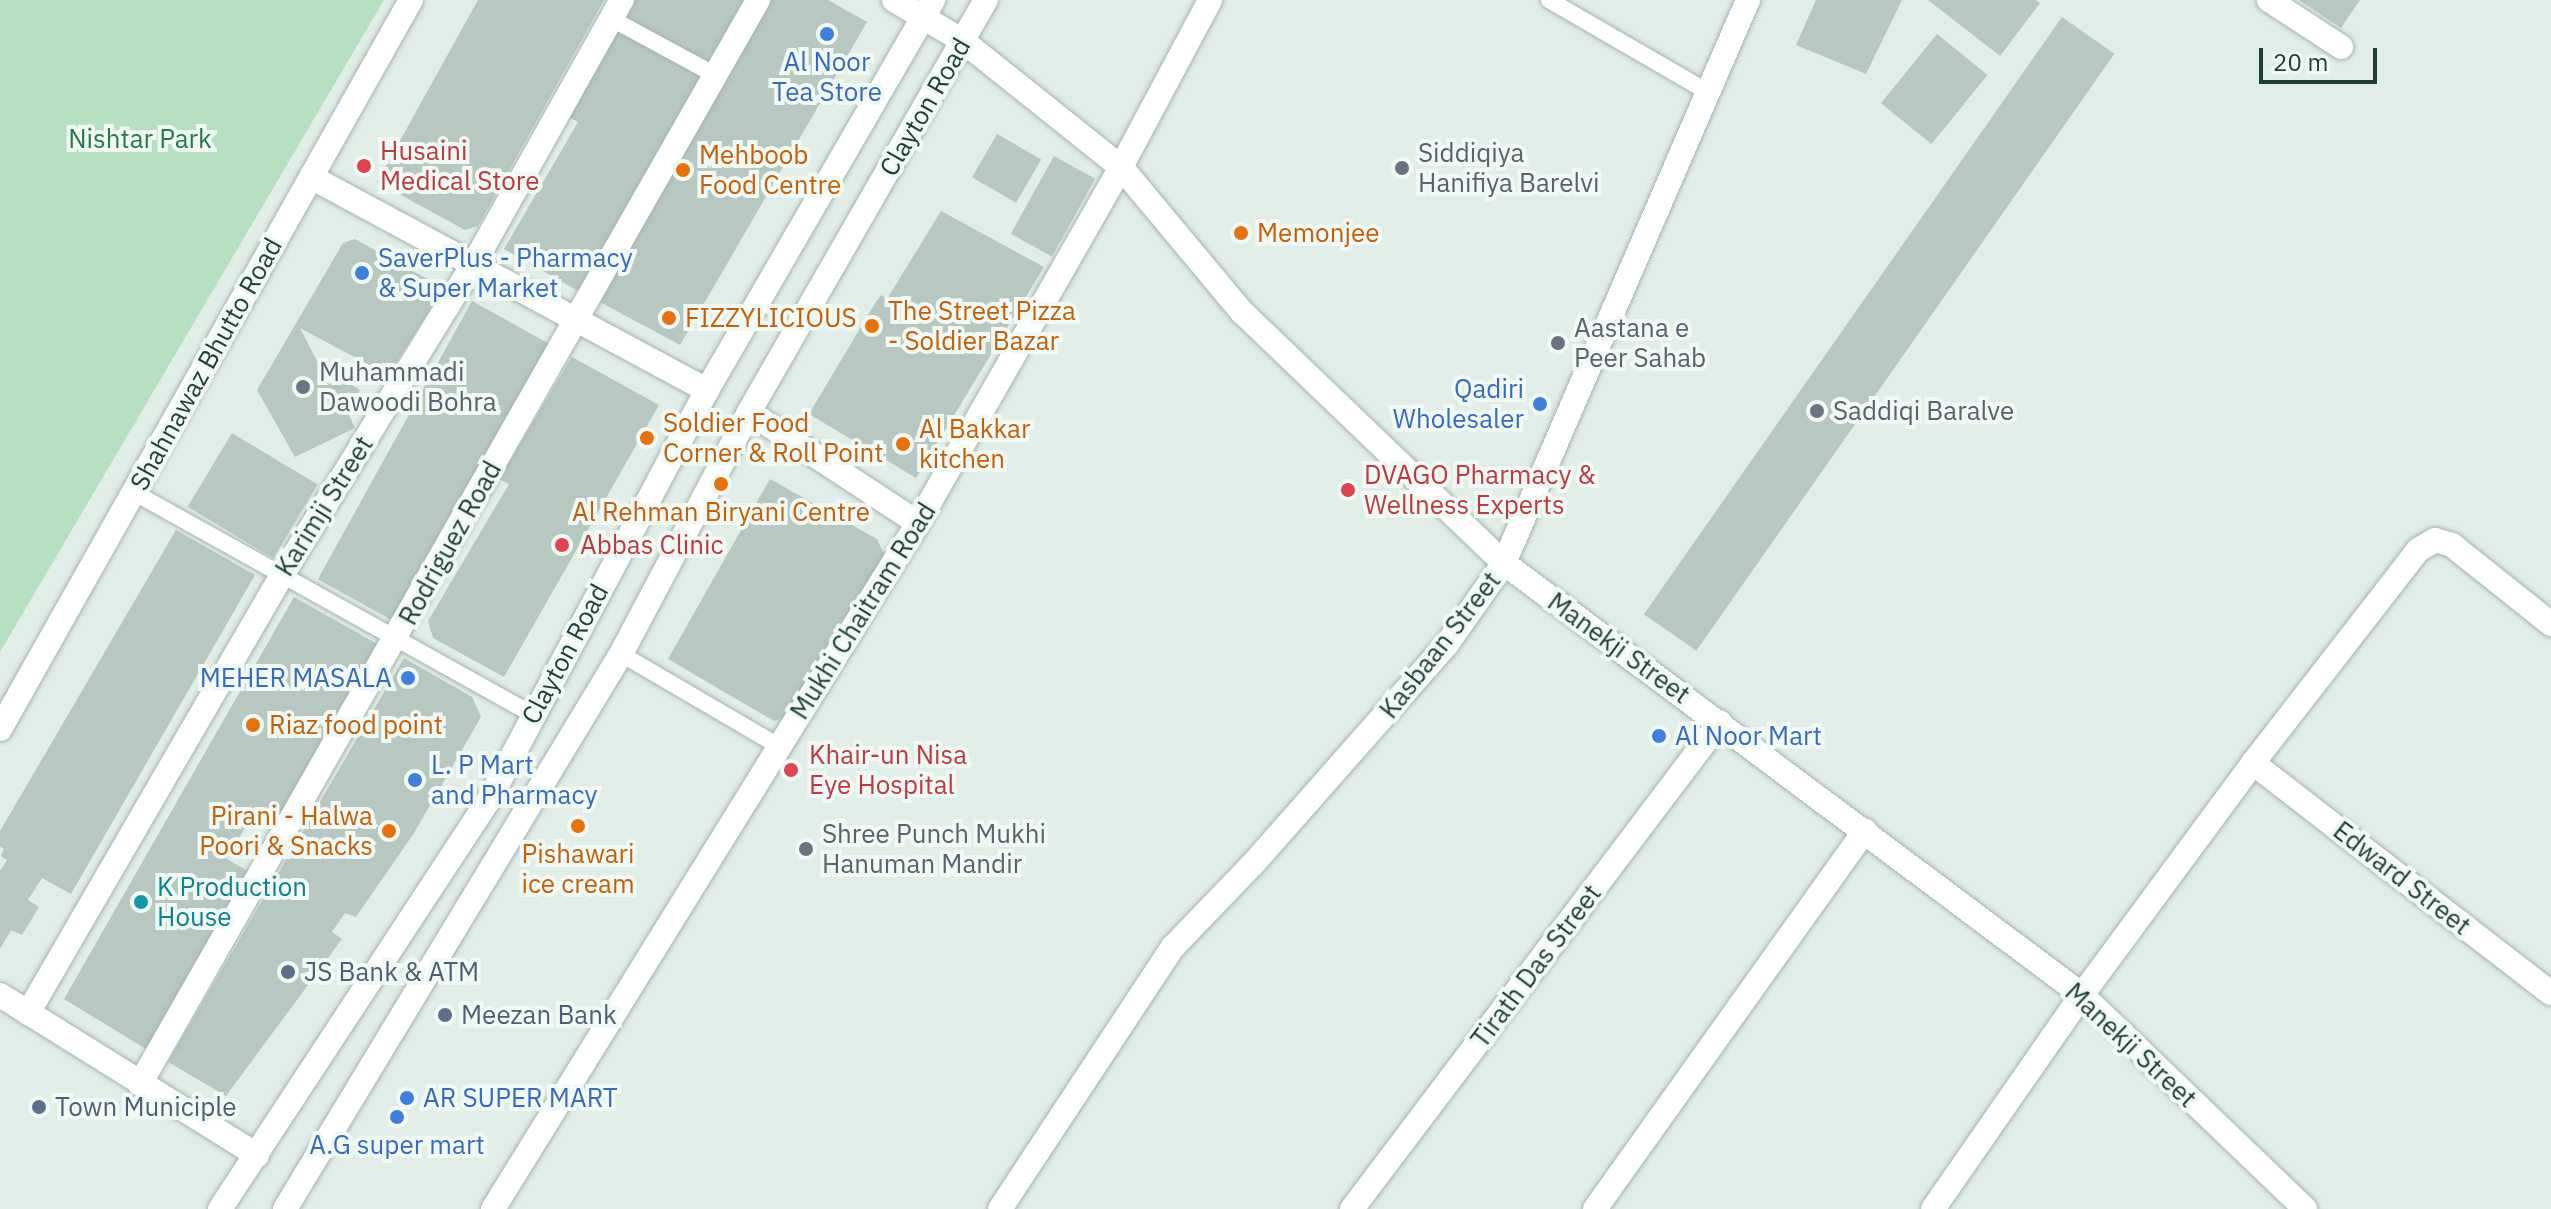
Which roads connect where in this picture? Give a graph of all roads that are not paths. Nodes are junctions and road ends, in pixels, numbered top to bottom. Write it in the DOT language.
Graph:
graph roads {
  1 [pos="411,0"];
  2 [pos="758,0"];
  3 [pos="894,0"];
  4 [pos="986,0"];
  5 [pos="1210,0"];
  6 [pos="1549,0"];
  7 [pos="1748,0"];
  8 [pos="2269,0"];
  9 [pos="928,8"];
  10 [pos="617,9"];
  11 [pos="963,41"];
  12 [pos="2341,47"];
  13 [pos="715,75"];
  14 [pos="1708,92"];
  15 [pos="1121,167"];
  16 [pos="311,177"];
  17 [pos="473,265"];
  18 [pos="575,322"];
  19 [pos="707,390"];
  20 [pos="749,412"];
  21 [pos="133,492"];
  22 [pos="918,523"];
  23 [pos="1504,563"];
  24 [pos="282,575"];
  25 [pos="2551,624"];
  26 [pos="396,639"];
  27 [pos="621,654"];
  28 [pos="532,714"];
  29 [pos="1720,722"];
  30 [pos="0,729"];
  31 [pos="780,747"];
  32 [pos="2253,763"];
  33 [pos="1865,831"];
  34 [pos="2551,993"];
  35 [pos="0,995"];
  36 [pos="2082,995"];
  37 [pos="28,1013"];
  38 [pos="140,1084"];
  39 [pos="257,1155"];
  40 [pos="220,1209"];
  41 [pos="285,1209"];
  42 [pos="493,1209"];
  43 [pos="1000,1209"];
  44 [pos="1352,1209"];
  45 [pos="1595,1209"];
  46 [pos="1933,1209"];
  47 [pos="2305,1209"];
  1 -- 16 [label="street, Shahnawaz Bhutto Road"];
  2 -- 13 [label="street, Rodriguez Road"];
  3 -- 9 [label="street, Manekji Street"];
  4 -- 11 [label="street, Clayton Road"];
  5 -- 15 [label="street, Mukhi Chaitram Road"];
  6 -- 14 [label="lane"];
  7 -- 14 [label="street, Kasbaan Street"];
  8 -- 12 [label="street"];
  9 -- 11 [label="street, Manekji Street"];
  9 -- 19 [label="street, Clayton Road"];
  10 -- 13 [label="lane"];
  10 -- 17 [label="street, Karimji Street"];
  11 -- 15 [label="street, Manekji Street"];
  11 -- 20 [label="street, Clayton Road"];
  13 -- 18 [label="street, Rodriguez Road"];
  14 -- 23 [label="street, Kasbaan Street"];
  15 -- 22 [label="street, Mukhi Chaitram Road"];
  15 -- 23 [label="street, Manekji Street"];
  16 -- 17 [label="street"];
  16 -- 21 [label="street, Shahnawaz Bhutto Road"];
  17 -- 18 [label="street"];
  17 -- 24 [label="street, Karimji Street"];
  18 -- 19 [label="street"];
  18 -- 26 [label="street, Rodriguez Road"];
  19 -- 28 [label="street, Clayton Road"];
  20 -- 22 [label="street"];
  20 -- 27 [label="street, Clayton Road"];
  21 -- 24 [label="lane"];
  21 -- 30 [label="street, Shahnawaz Bhutto Road"];
  22 -- 31 [label="street, Mukhi Chaitram Road"];
  23 -- 29 [label="street, Manekji Street"];
  23 -- 43 [label="street, Kasbaan Street"];
  24 -- 26 [label="lane"];
  24 -- 37 [label="street, Karimji Street"];
  25 -- 32 [label="street"];
  26 -- 28 [label="lane"];
  26 -- 38 [label="street, Rodriguez Road"];
  27 -- 31 [label="lane"];
  27 -- 41 [label="street, Clayton Road"];
  28 -- 39 [label="street, Clayton Road"];
  29 -- 33 [label="street, Manekji Street"];
  29 -- 44 [label="street, Tirath Das Street"];
  31 -- 42 [label="street, Mukhi Chaitram Road"];
  32 -- 34 [label="street, Edward Street"];
  32 -- 36 [label="street"];
  33 -- 36 [label="street, Manekji Street"];
  33 -- 45 [label="street"];
  35 -- 37 [label="street"];
  36 -- 46 [label="street"];
  36 -- 47 [label="street, Manekji Street"];
  37 -- 38 [label="street"];
  38 -- 39 [label="street"];
  39 -- 40 [label="street, Clayton Road"];
}
